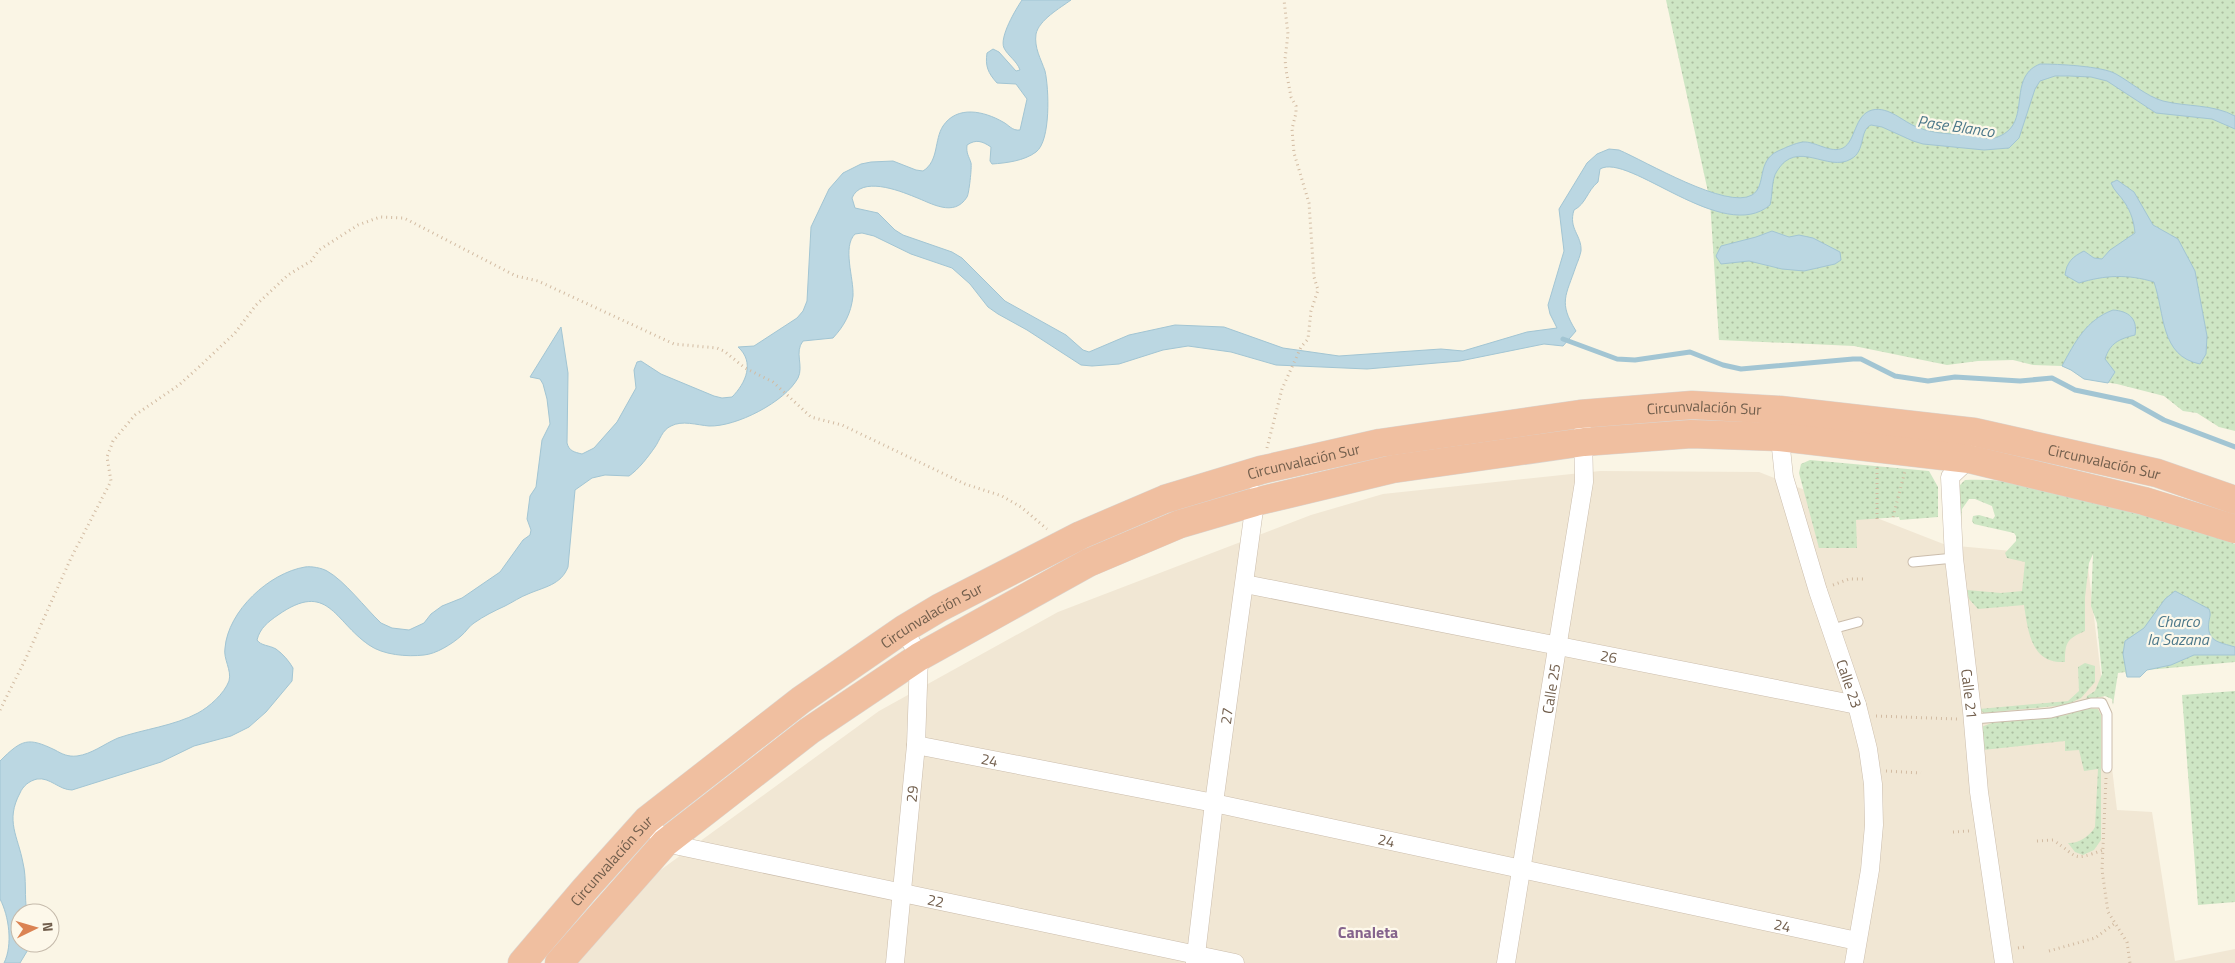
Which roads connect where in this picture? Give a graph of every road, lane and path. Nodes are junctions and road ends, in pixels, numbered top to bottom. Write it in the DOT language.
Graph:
graph roads {
  1 [pos="1284,0"];
  2 [pos="1780,410"];
  3 [pos="1580,414"];
  4 [pos="1974,432"];
  5 [pos="1779,437"];
  6 [pos="1584,442"];
  7 [pos="1968,459"];
  8 [pos="1877,460"];
  9 [pos="1908,462"];
  10 [pos="1261,470"];
  11 [pos="2235,500"];
  12 [pos="1255,502"];
  13 [pos="1893,517"];
  14 [pos="1877,520"];
  15 [pos="2235,529"];
  16 [pos="1053,532"];
  17 [pos="1954,558"];
  18 [pos="1913,562"];
  19 [pos="1863,579"];
  20 [pos="1245,584"];
  21 [pos="1818,591"];
  22 [pos="1858,622"];
  23 [pos="904,629"];
  24 [pos="1832,629"];
  25 [pos="1558,646"];
  26 [pos="919,657"];
  27 [pos="1857,705"];
  28 [pos="0,710"];
  29 [pos="1973,719"];
  30 [pos="916,745"];
  31 [pos="2107,768"];
  32 [pos="1871,770"];
  33 [pos="1921,773"];
  34 [pos="1214,803"];
  35 [pos="647,820"];
  36 [pos="2036,841"];
  37 [pos="665,843"];
  38 [pos="2104,850"];
  39 [pos="1521,869"];
  40 [pos="902,893"];
  41 [pos="2115,924"];
  42 [pos="1857,941"];
  43 [pos="2049,951"];
  44 [pos="534,959"];
  45 [pos="1195,959"];
  46 [pos="559,963"];
  47 [pos="895,963"];
  48 [pos="1236,963"];
  49 [pos="1506,963"];
  50 [pos="1854,963"];
  51 [pos="2004,963"];
  52 [pos="2130,963"];
  1 -- 10 [label="path"];
  2 -- 3 [label="highway, Circunvalación Sur"];
  2 -- 4 [label="highway, Circunvalación Sur"];
  2 -- 5 [label="street, Calle 23"];
  3 -- 6 [label="street, Calle 25"];
  3 -- 10 [label="highway, Circunvalación Sur"];
  4 -- 7 [label="street"];
  4 -- 11 [label="highway, Circunvalación Sur"];
  5 -- 6 [label="highway, Circunvalación Sur"];
  5 -- 7 [label="highway, Circunvalación Sur"];
  5 -- 21 [label="street, Calle 23"];
  6 -- 12 [label="highway, Circunvalación Sur"];
  6 -- 25 [label="street, Calle 25"];
  7 -- 15 [label="highway, Circunvalación Sur"];
  7 -- 17 [label="street, Calle 21"];
  8 -- 14 [label="path"];
  9 -- 13 [label="path"];
  10 -- 12 [label="street, 27"];
  10 -- 23 [label="highway, Circunvalación Sur"];
  12 -- 20 [label="street, 27"];
  12 -- 26 [label="highway, Circunvalación Sur"];
  16 -- 28 [label="path"];
  17 -- 18 [label="lane"];
  17 -- 29 [label="street, Calle 21"];
  19 -- 21 [label="path"];
  20 -- 25 [label="street, 26"];
  20 -- 34 [label="street, 27"];
  21 -- 24 [label="street, Calle 23"];
  22 -- 24 [label="lane"];
  23 -- 26 [label="street"];
  23 -- 35 [label="highway, Circunvalación Sur"];
  24 -- 27 [label="street, Calle 23"];
  25 -- 27 [label="street, 26"];
  25 -- 39 [label="street, Calle 25"];
  26 -- 30 [label="street, 29"];
  26 -- 37 [label="highway, Circunvalación Sur"];
  27 -- 29 [label="path"];
  27 -- 32 [label="street, Calle 23"];
  29 -- 31 [label="lane"];
  29 -- 51 [label="street, Calle 21"];
  30 -- 34 [label="street, 24"];
  30 -- 40 [label="street, 29"];
  31 -- 38 [label="path"];
  32 -- 33 [label="path"];
  32 -- 42 [label="street, Calle 23"];
  34 -- 39 [label="street, 24"];
  34 -- 45 [label="street, 27"];
  35 -- 37 [label="street"];
  35 -- 44 [label="highway, Circunvalación Sur"];
  36 -- 38 [label="path"];
  37 -- 40 [label="street, 22"];
  37 -- 46 [label="highway, Circunvalación Sur"];
  38 -- 41 [label="path"];
  39 -- 42 [label="street, 24"];
  39 -- 49 [label="street, Calle 25"];
  40 -- 45 [label="street, 22"];
  40 -- 47 [label="street, 29"];
  41 -- 43 [label="path"];
  41 -- 52 [label="path"];
  42 -- 50 [label="street, Calle 23"];
  45 -- 48 [label="street, 22"];
}
